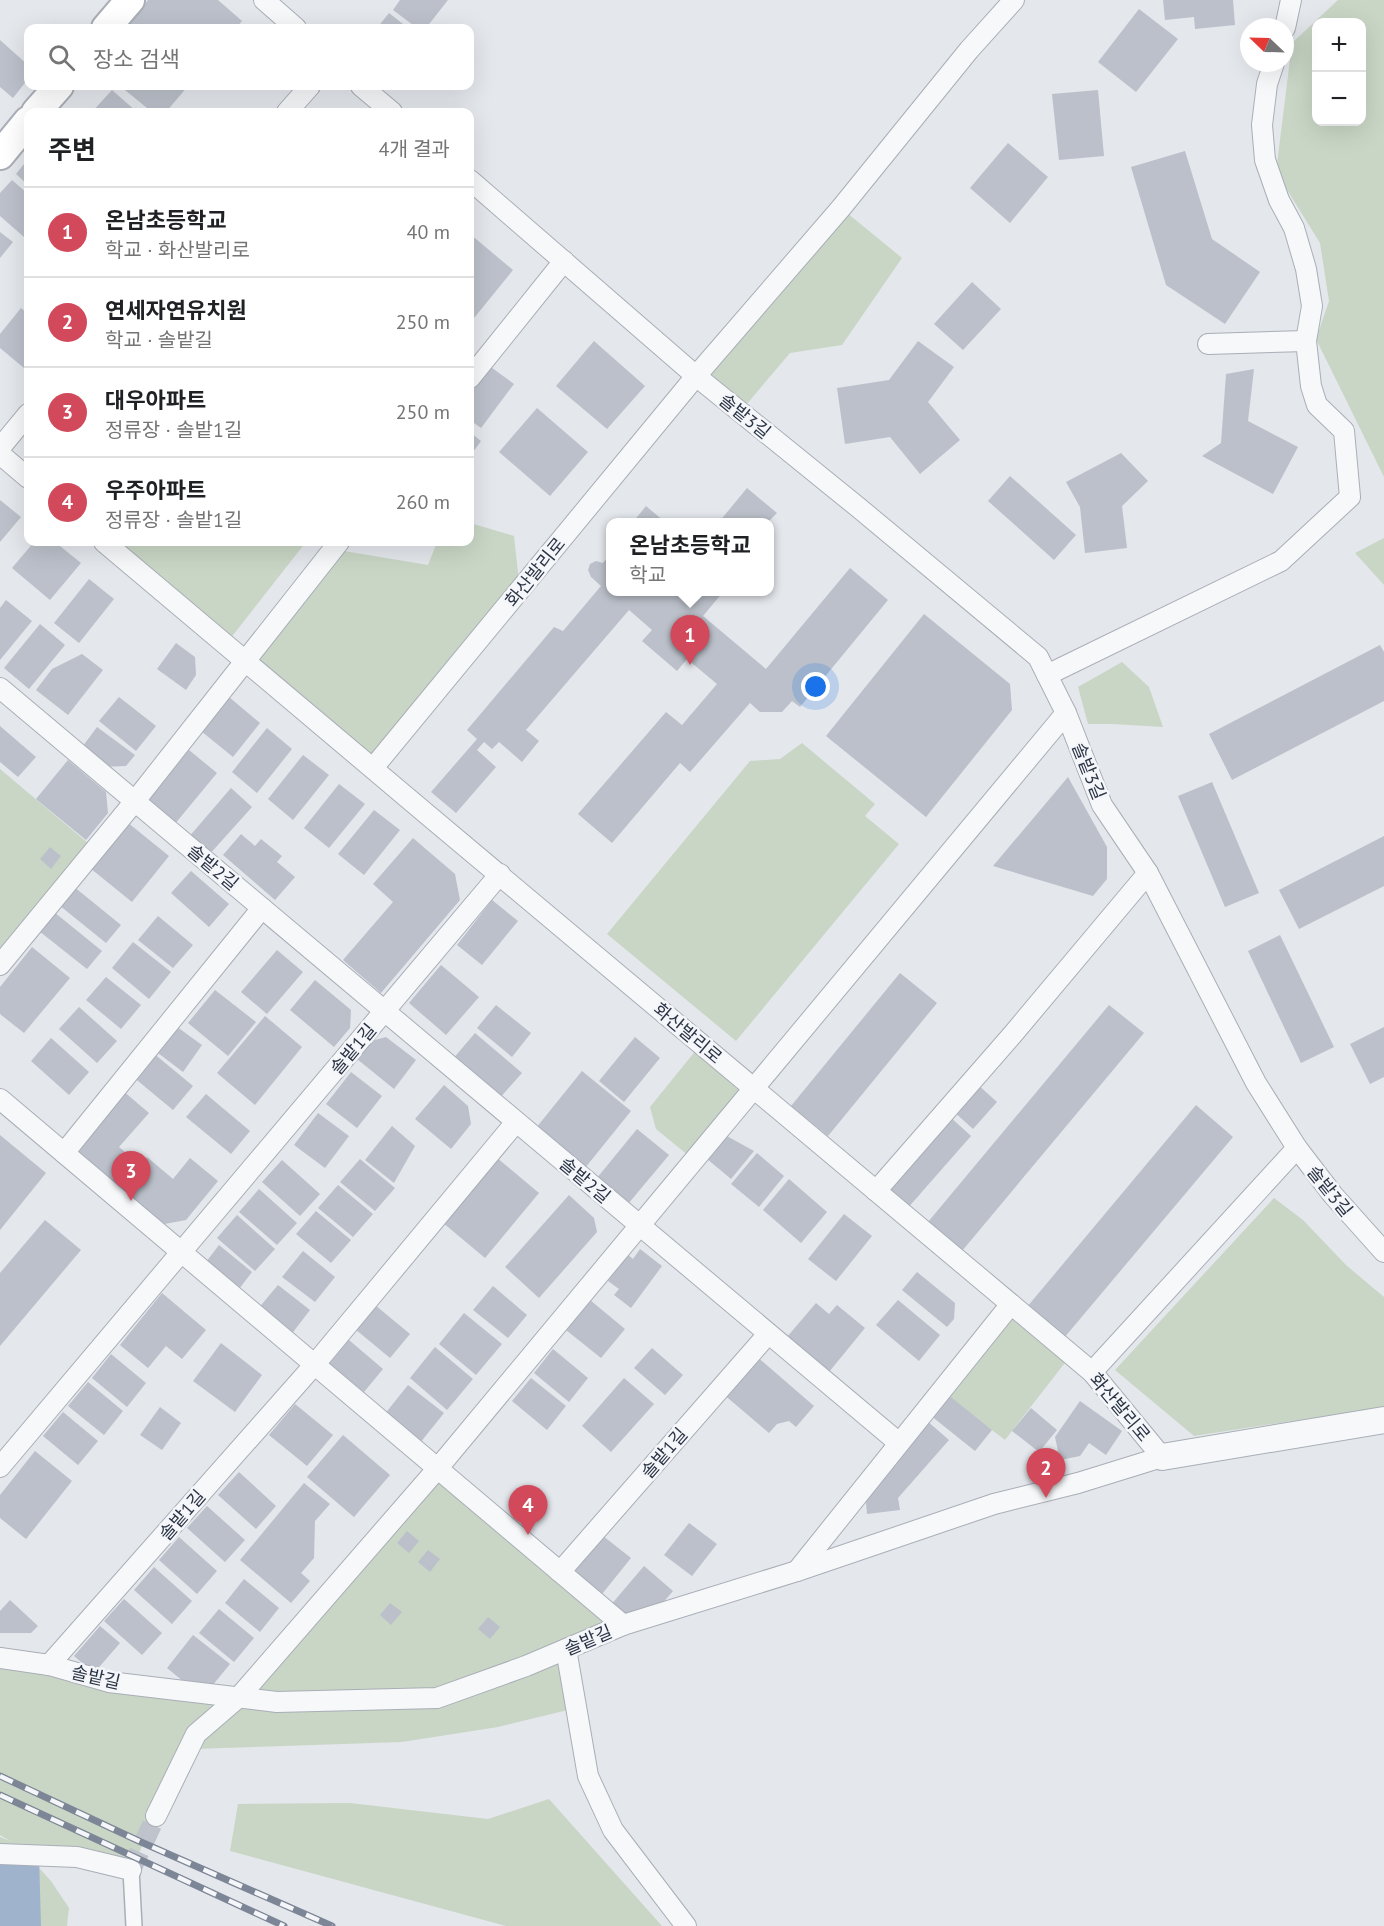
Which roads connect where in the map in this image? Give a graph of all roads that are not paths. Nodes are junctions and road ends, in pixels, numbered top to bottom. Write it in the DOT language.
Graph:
graph roads {
  1 [pos="130,0"];
  2 [pos="264,0"];
  3 [pos="1014,0"];
  4 [pos="1291,0"];
  5 [pos="1287,18"];
  6 [pos="109,24"];
  7 [pos="291,24"];
  8 [pos="1271,72"];
  9 [pos="55,90"];
  10 [pos="306,90"];
  11 [pos="366,90"];
  12 [pos="39,108"];
  13 [pos="291,108"];
  14 [pos="387,108"];
  15 [pos="24,126"];
  16 [pos="0,155"];
  17 [pos="474,183"];
  18 [pos="564,261"];
  19 [pos="1306,341"];
  20 [pos="1208,344"];
  21 [pos="474,373"];
  22 [pos="696,376"];
  23 [pos="24,419"];
  24 [pos="0,448"];
  25 [pos="0,454"];
  26 [pos="24,475"];
  27 [pos="109,546"];
  28 [pos="336,546"];
  29 [pos="246,661"];
  30 [pos="1047,675"];
  31 [pos="2,692"];
  32 [pos="1066,713"];
  33 [pos="373,768"];
  34 [pos="135,801"];
  35 [pos="1148,873"];
  36 [pos="500,874"];
  37 [pos="262,908"];
  38 [pos="0,965"];
  39 [pos="385,1011"];
  40 [pos="754,1088"];
  41 [pos="0,1099"];
  42 [pos="516,1122"];
  43 [pos="1297,1148"];
  44 [pos="64,1153"];
  45 [pos="876,1191"];
  46 [pos="639,1226"];
  47 [pos="182,1252"];
  48 [pos="1384,1252"];
  49 [pos="1011,1304"];
  50 [pos="768,1334"];
  51 [pos="315,1364"];
  52 [pos="1092,1372"];
  53 [pos="1384,1420"];
  54 [pos="899,1443"];
  55 [pos="1162,1457"];
  56 [pos="0,1467"];
  57 [pos="438,1468"];
  58 [pos="797,1571"];
  59 [pos="560,1572"];
  60 [pos="624,1625"];
  61 [pos="566,1649"];
  62 [pos="0,1658"];
  63 [pos="49,1665"];
  64 [pos="239,1697"];
  65 [pos="156,1816"];
  66 [pos="0,1854"];
  67 [pos="131,1870"];
  68 [pos="134,1926"];
  69 [pos="686,1926"];
  1 -- 6 [label="main road"];
  2 -- 7 [label="street"];
  3 -- 22 [label="street"];
  4 -- 5 [label="street"];
  8 -- 19 [label="street"];
  9 -- 12 [label="main road"];
  10 -- 13 [label="street"];
  11 -- 14 [label="street"];
  15 -- 16 [label="main road"];
  17 -- 18 [label="street, 솔밭3길"];
  18 -- 21 [label="street"];
  18 -- 22 [label="street, 솔밭3길"];
  19 -- 20 [label="street"];
  19 -- 30 [label="street"];
  22 -- 30 [label="street, 솔밭3길"];
  22 -- 33 [label="street, 화산발리로"];
  23 -- 24 [label="street"];
  25 -- 26 [label="street"];
  27 -- 29 [label="street, 화산발리로"];
  28 -- 29 [label="street"];
  29 -- 33 [label="street, 화산발리로"];
  29 -- 34 [label="street"];
  30 -- 32 [label="street, 솔밭3길"];
  31 -- 34 [label="street, 솔밭2길"];
  32 -- 35 [label="street, 솔밭3길"];
  32 -- 40 [label="street"];
  33 -- 36 [label="street, 화산발리로"];
  34 -- 37 [label="street, 솔밭2길"];
  34 -- 38 [label="street"];
  35 -- 43 [label="street, 솔밭3길"];
  35 -- 45 [label="street"];
  36 -- 39 [label="street, 솔밭1길"];
  36 -- 40 [label="street, 화산발리로"];
  37 -- 39 [label="street, 솔밭2길"];
  37 -- 44 [label="street"];
  39 -- 42 [label="street, 솔밭2길"];
  39 -- 47 [label="street, 솔밭1길"];
  40 -- 45 [label="street, 화산발리로"];
  40 -- 46 [label="street"];
  41 -- 44 [label="street"];
  42 -- 46 [label="street, 솔밭2길"];
  42 -- 51 [label="street, 솔밭1길"];
  43 -- 48 [label="street, 솔밭3길"];
  43 -- 52 [label="street"];
  44 -- 47 [label="street"];
  45 -- 49 [label="street, 화산발리로"];
  46 -- 50 [label="street, 솔밭2길"];
  46 -- 57 [label="street"];
  47 -- 51 [label="street"];
  47 -- 56 [label="street, 솔밭1길"];
  49 -- 52 [label="street, 화산발리로"];
  49 -- 54 [label="street"];
  50 -- 54 [label="street, 솔밭2길"];
  50 -- 59 [label="street, 솔밭1길"];
  51 -- 57 [label="street"];
  51 -- 63 [label="street, 솔밭1길"];
  52 -- 55 [label="street, 화산발리로"];
  53 -- 55 [label="street, 화산발리로"];
  54 -- 58 [label="street"];
  55 -- 58 [label="street, 솔밭길"];
  57 -- 59 [label="street"];
  57 -- 64 [label="street"];
  58 -- 60 [label="street, 솔밭길"];
  59 -- 60 [label="street"];
  60 -- 61 [label="street, 솔밭길"];
  61 -- 64 [label="street, 솔밭길"];
  61 -- 69 [label="street"];
  62 -- 63 [label="street, 솔밭길"];
  63 -- 64 [label="street, 솔밭길"];
  64 -- 65 [label="street"];
  66 -- 67 [label="street"];
  67 -- 68 [label="street"];
}
